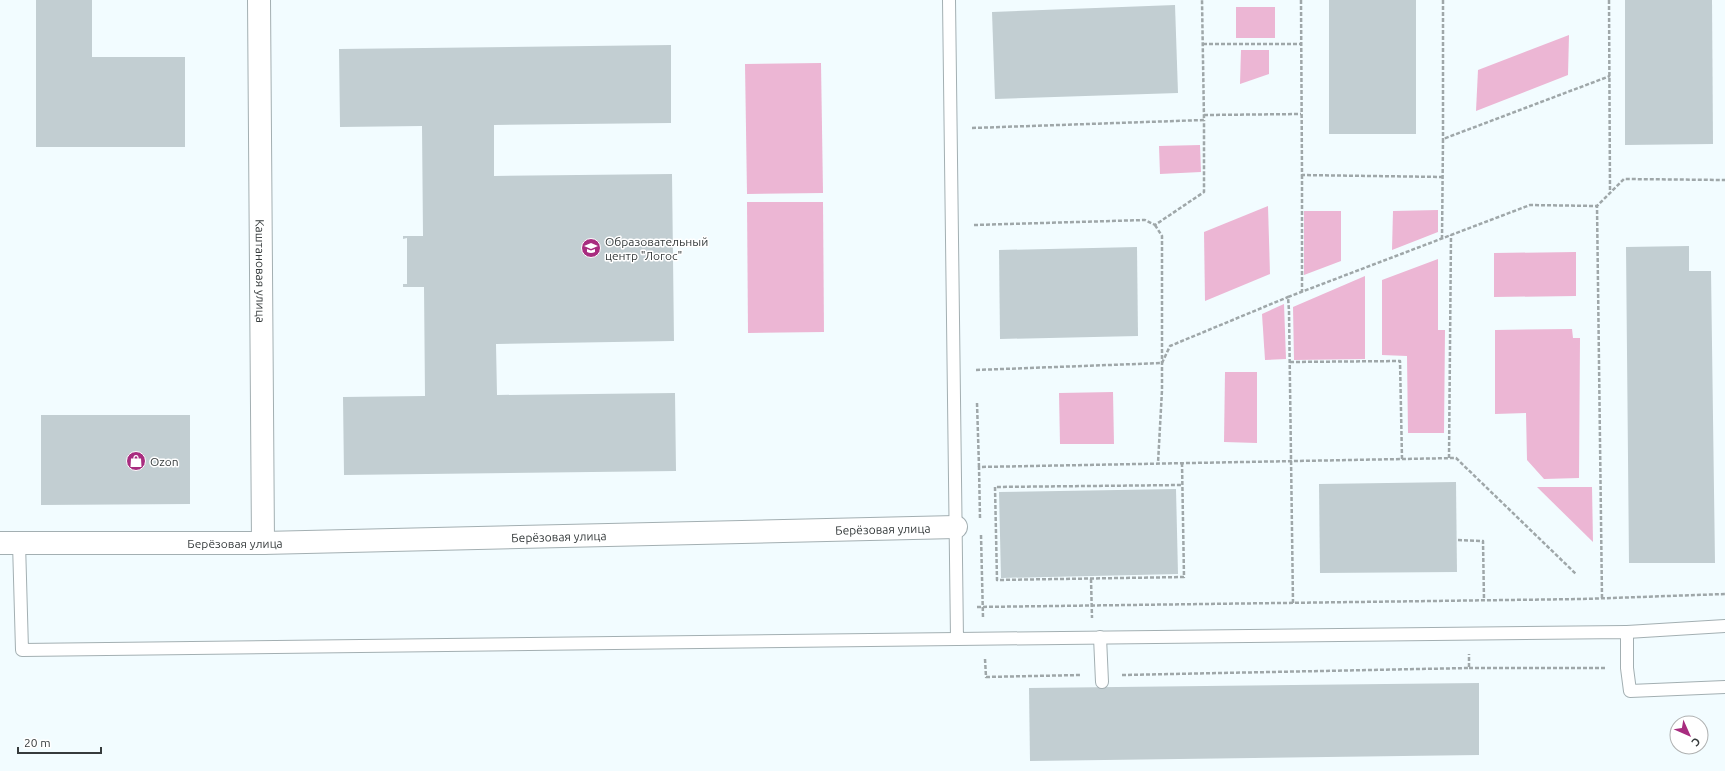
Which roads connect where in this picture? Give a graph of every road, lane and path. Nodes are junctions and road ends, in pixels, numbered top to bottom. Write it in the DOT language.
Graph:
graph roads {
  1 [pos="259,0"];
  2 [pos="949,0"];
  3 [pos="1202,0"];
  4 [pos="1301,0"];
  5 [pos="1442,0"];
  6 [pos="1609,0"];
  7 [pos="1203,44"];
  8 [pos="1301,44"];
  9 [pos="1610,76"];
  10 [pos="1301,114"];
  11 [pos="1204,115"];
  12 [pos="1204,120"];
  13 [pos="972,128"];
  14 [pos="1443,139"];
  15 [pos="1302,175"];
  16 [pos="1442,176"];
  17 [pos="1725,180"];
  18 [pos="1610,192"];
  19 [pos="1597,206"];
  20 [pos="974,225"];
  21 [pos="1155,225"];
  22 [pos="1451,235"];
  23 [pos="1442,239"];
  24 [pos="1302,292"];
  25 [pos="1288,297"];
  26 [pos="1290,362"];
  27 [pos="1162,363"];
  28 [pos="976,370"];
  29 [pos="1449,458"];
  30 [pos="1402,459"];
  31 [pos="1292,461"];
  32 [pos="1158,463"];
  33 [pos="1182,463"];
  34 [pos="1182,485"];
  35 [pos="980,521"];
  36 [pos="956,527"];
  37 [pos="981,529"];
  38 [pos="1458,540"];
  39 [pos="10,543"];
  40 [pos="263,543"];
  41 [pos="1576,574"];
  42 [pos="1091,579"];
  43 [pos="1725,594"];
  44 [pos="1602,598"];
  45 [pos="1484,600"];
  46 [pos="1293,603"];
  47 [pos="1092,606"];
  48 [pos="983,607"];
  49 [pos="957,608"];
  50 [pos="1725,626"];
  51 [pos="1626,632"];
  52 [pos="1469,634"];
  53 [pos="984,638"];
  54 [pos="1096,638"];
  55 [pos="957,639"];
  56 [pos="1469,668"];
  57 [pos="1627,668"];
  58 [pos="1102,679"];
  59 [pos="1725,687"];
  1 -- 40 [label="street, Каштановая улица"];
  2 -- 36 [label="lane"];
  3 -- 7 [label="path"];
  4 -- 8 [label="path"];
  5 -- 14 [label="path"];
  6 -- 9 [label="path"];
  7 -- 8 [label="path"];
  7 -- 11 [label="path"];
  8 -- 10 [label="path"];
  9 -- 14 [label="path"];
  9 -- 18 [label="path"];
  10 -- 11 [label="path"];
  10 -- 15 [label="path"];
  11 -- 12 [label="path"];
  12 -- 13 [label="path"];
  12 -- 21 [label="path"];
  14 -- 16 [label="path"];
  15 -- 16 [label="path"];
  15 -- 24 [label="path"];
  16 -- 23 [label="path"];
  17 -- 18 [label="path"];
  18 -- 19 [label="path"];
  19 -- 22 [label="path"];
  19 -- 44 [label="path"];
  20 -- 21 [label="path"];
  21 -- 27 [label="path"];
  22 -- 23 [label="path"];
  22 -- 29 [label="path"];
  23 -- 24 [label="path"];
  24 -- 25 [label="path"];
  25 -- 26 [label="path"];
  25 -- 27 [label="path"];
  26 -- 30 [label="path"];
  26 -- 31 [label="path"];
  27 -- 28 [label="path"];
  27 -- 32 [label="path"];
  29 -- 30 [label="path"];
  29 -- 41 [label="path"];
  30 -- 31 [label="path"];
  31 -- 33 [label="path"];
  31 -- 46 [label="path"];
  32 -- 33 [label="path"];
  32 -- 35 [label="path"];
  33 -- 34 [label="path"];
  34 -- 42 [label="path"];
  34 -- 42 [label="path"];
  36 -- 40 [label="street, Берёзовая улица"];
  36 -- 49 [label="lane"];
  37 -- 48 [label="path"];
  38 -- 45 [label="path"];
  39 -- 40 [label="street, Берёзовая улица"];
  39 -- 55 [label="lane"];
  42 -- 47 [label="path"];
  43 -- 44 [label="path"];
  44 -- 45 [label="path"];
  45 -- 46 [label="path"];
  46 -- 47 [label="path"];
  47 -- 48 [label="path"];
  47 -- 54 [label="path"];
  48 -- 49 [label="path"];
  48 -- 53 [label="path"];
  49 -- 55 [label="lane"];
  50 -- 51 [label="lane"];
  51 -- 52 [label="lane"];
  51 -- 57 [label="lane"];
  52 -- 54 [label="lane"];
  52 -- 56 [label="path"];
  53 -- 54 [label="lane"];
  53 -- 55 [label="lane"];
  53 -- 58 [label="path"];
  54 -- 58 [label="lane"];
  56 -- 57 [label="path"];
  56 -- 58 [label="path"];
  57 -- 59 [label="lane"];
}
